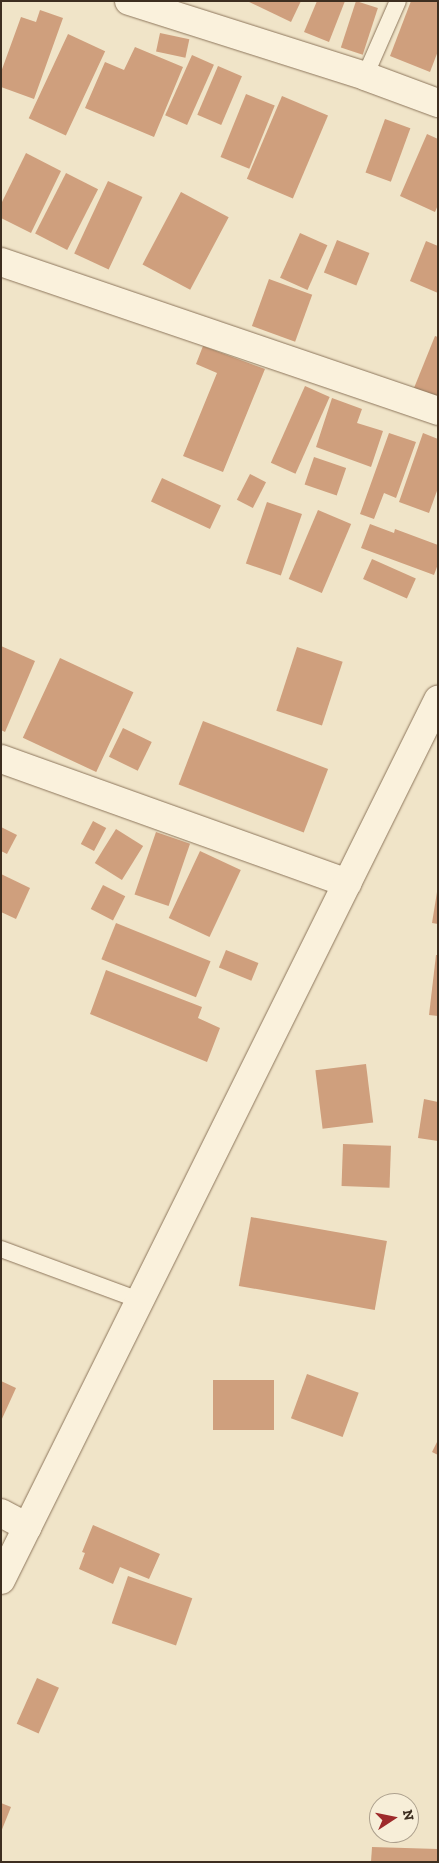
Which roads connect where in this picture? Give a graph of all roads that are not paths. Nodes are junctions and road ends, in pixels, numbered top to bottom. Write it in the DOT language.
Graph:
graph roads {
  1 [pos="129,1"];
  2 [pos="398,1"];
  3 [pos="365,76"];
  4 [pos="438,103"];
  5 [pos="1,262"];
  6 [pos="438,412"];
  7 [pos="438,700"];
  8 [pos="1,759"];
  9 [pos="347,883"];
  10 [pos="1,1248"];
  11 [pos="139,1300"];
  12 [pos="1,1513"];
  13 [pos="27,1527"];
  14 [pos="1,1580"];
  1 -- 3 [label="street"];
  2 -- 3 [label="lane"];
  3 -- 4 [label="street"];
  5 -- 6 [label="street"];
  7 -- 9 [label="street"];
  8 -- 9 [label="street"];
  9 -- 11 [label="street"];
  10 -- 11 [label="lane"];
  11 -- 13 [label="street"];
  12 -- 13 [label="street"];
  13 -- 14 [label="street"];
}
